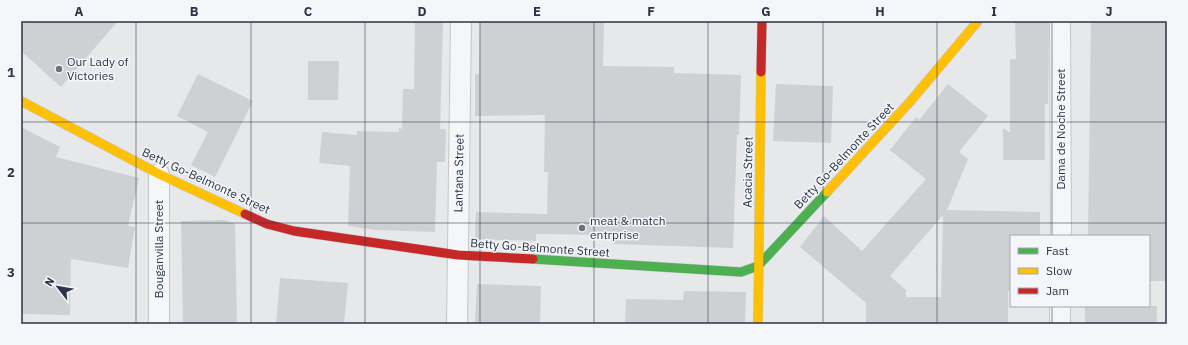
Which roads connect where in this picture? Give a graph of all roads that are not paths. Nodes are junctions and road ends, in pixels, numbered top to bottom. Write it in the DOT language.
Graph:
graph roads {
  1 [pos="461,21"];
  2 [pos="762,21"];
  3 [pos="978,21"];
  4 [pos="1060,21"];
  5 [pos="21,101"];
  6 [pos="159,174"];
  7 [pos="1061,235"];
  8 [pos="458,255"];
  9 [pos="758,266"];
  10 [pos="1060,307"];
  11 [pos="159,324"];
  12 [pos="457,324"];
  13 [pos="758,324"];
  14 [pos="1060,324"];
  1 -- 8 [label="street, Lantana Street"];
  2 -- 9 [label="street, Acacia Street"];
  3 -- 9 [label="street, Betty Go-Belmonte Street"];
  4 -- 7 [label="street, Dama de Noche Street"];
  5 -- 6 [label="street, Betty Go-Belmonte Street"];
  6 -- 8 [label="street, Betty Go-Belmonte Street"];
  6 -- 11 [label="street, Bouganvilla Street"];
  8 -- 9 [label="street, Betty Go-Belmonte Street"];
  8 -- 12 [label="street, Lantana Street"];
  9 -- 13 [label="street, Acacia Street"];
  10 -- 14 [label="street"];
}
